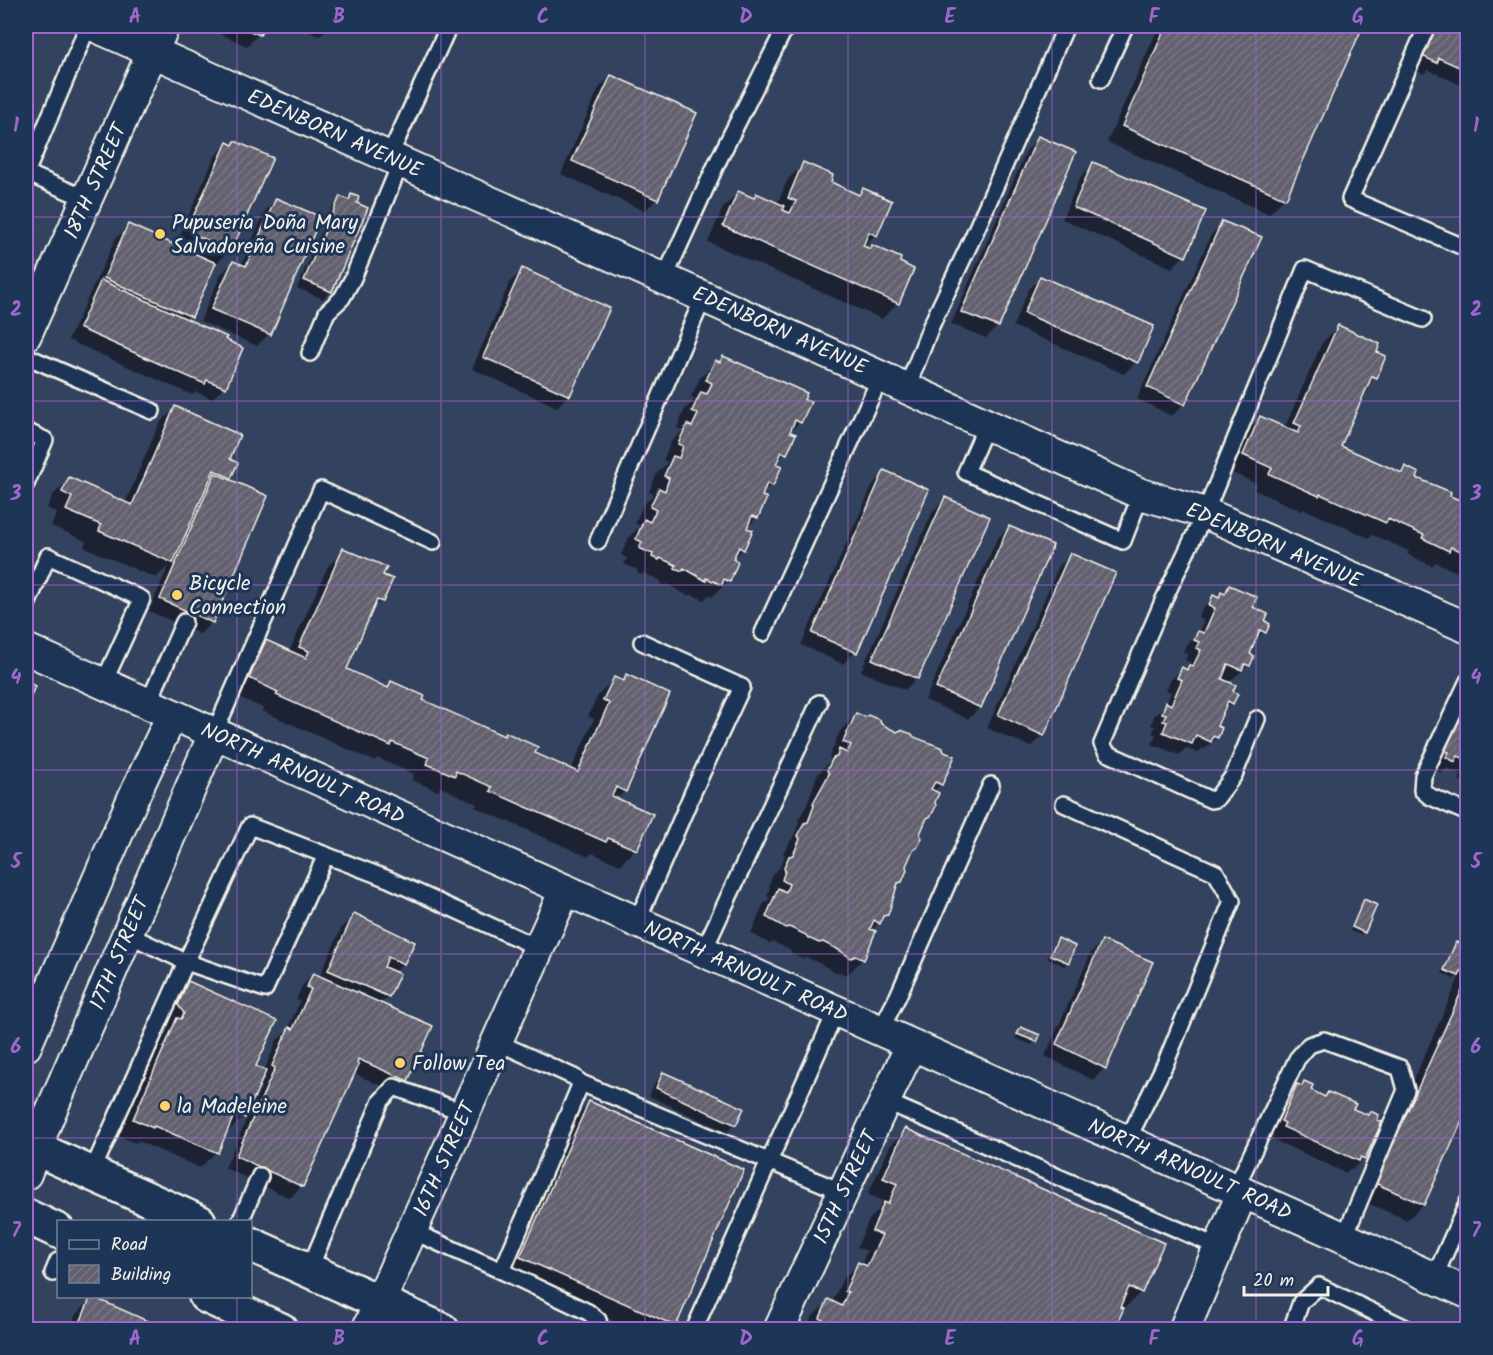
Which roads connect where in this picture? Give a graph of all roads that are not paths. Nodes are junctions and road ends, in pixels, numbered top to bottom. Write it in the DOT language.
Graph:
graph roads {
  1 [pos="88,26"];
  2 [pos="94,26"];
  3 [pos="786,26"];
  4 [pos="1066,26"];
  5 [pos="1125,26"];
  6 [pos="1427,26"];
  7 [pos="448,28"];
  8 [pos="158,39"];
  9 [pos="1101,79"];
  10 [pos="395,160"];
  11 [pos="87,199"];
  12 [pos="1467,249"];
  13 [pos="664,279"];
  14 [pos="704,296"];
  15 [pos="1423,319"];
  16 [pos="26,335"];
  17 [pos="309,353"];
  18 [pos="26,356"];
  19 [pos="894,382"];
  20 [pos="152,411"];
  21 [pos="987,424"];
  22 [pos="26,431"];
  23 [pos="26,484"];
  24 [pos="1141,495"];
  25 [pos="1205,513"];
  26 [pos="598,541"];
  27 [pos="433,542"];
  28 [pos="26,607"];
  29 [pos="184,622"];
  30 [pos="1467,628"];
  31 [pos="763,633"];
  32 [pos="642,642"];
  33 [pos="26,649"];
  34 [pos="1467,681"];
  35 [pos="104,684"];
  36 [pos="819,703"];
  37 [pos="160,709"];
  38 [pos="1257,719"];
  39 [pos="214,734"];
  40 [pos="991,785"];
  41 [pos="1064,804"];
  42 [pos="1467,813"];
  43 [pos="326,855"];
  44 [pos="565,890"];
  45 [pos="637,922"];
  46 [pos="127,934"];
  47 [pos="539,948"];
  48 [pos="704,952"];
  49 [pos="186,962"];
  50 [pos="836,1011"];
  51 [pos="880,1031"];
  52 [pos="497,1042"];
  53 [pos="911,1045"];
  54 [pos="26,1046"];
  55 [pos="581,1083"];
  56 [pos="885,1101"];
  57 [pos="465,1113"];
  58 [pos="1127,1141"];
  59 [pos="29,1156"];
  60 [pos="768,1162"];
  61 [pos="92,1174"];
  62 [pos="260,1176"];
  63 [pos="1238,1191"];
  64 [pos="843,1192"];
  65 [pos="1467,1202"];
  66 [pos="26,1216"];
  67 [pos="197,1220"];
  68 [pos="240,1220"];
  69 [pos="57,1231"];
  70 [pos="412,1231"];
  71 [pos="1344,1238"];
  72 [pos="252,1245"];
  73 [pos="1218,1247"];
  74 [pos="309,1270"];
  75 [pos="502,1271"];
  76 [pos="1434,1278"];
  77 [pos="1467,1293"];
  78 [pos="211,1298"];
  79 [pos="374,1316"];
  80 [pos="281,1329"];
  81 [pos="442,1329"];
  82 [pos="600,1329"];
  83 [pos="694,1329"];
  84 [pos="779,1329"];
  85 [pos="1184,1329"];
  86 [pos="1291,1329"];
  87 [pos="1410,1329"];
  1 -- 11 [label="lane"];
  2 -- 8 [label="street, EDENBORN AVENUE"];
  3 -- 13 [label="lane"];
  4 -- 19 [label="lane"];
  5 -- 9 [label="lane"];
  6 -- 12 [label="lane"];
  7 -- 10 [label="lane"];
  8 -- 10 [label="street, EDENBORN AVENUE"];
  8 -- 11 [label="street, 18TH STREET"];
  10 -- 13 [label="street, EDENBORN AVENUE"];
  10 -- 17 [label="lane"];
  11 -- 16 [label="street, 18TH STREET"];
  13 -- 14 [label="street, EDENBORN AVENUE"];
  14 -- 19 [label="street, EDENBORN AVENUE"];
  14 -- 26 [label="lane"];
  15 -- 25 [label="lane"];
  18 -- 20 [label="lane"];
  19 -- 21 [label="street, EDENBORN AVENUE"];
  19 -- 31 [label="lane"];
  21 -- 24 [label="street, EDENBORN AVENUE"];
  21 -- 24 [label="lane"];
  22 -- 23 [label="lane"];
  24 -- 25 [label="street, EDENBORN AVENUE"];
  25 -- 30 [label="street, EDENBORN AVENUE"];
  25 -- 38 [label="lane"];
  27 -- 39 [label="lane"];
  28 -- 35 [label="lane"];
  29 -- 37 [label="lane"];
  32 -- 45 [label="lane"];
  33 -- 35 [label="street, NORTH ARNOULT ROAD"];
  34 -- 42 [label="lane"];
  35 -- 37 [label="street, NORTH ARNOULT ROAD"];
  36 -- 48 [label="lane"];
  37 -- 39 [label="street, NORTH ARNOULT ROAD"];
  37 -- 54 [label="street"];
  39 -- 44 [label="street, NORTH ARNOULT ROAD"];
  39 -- 46 [label="street, 17TH STREET"];
  40 -- 51 [label="lane"];
  41 -- 58 [label="lane"];
  43 -- 47 [label="lane"];
  43 -- 49 [label="lane"];
  43 -- 49 [label="lane"];
  44 -- 45 [label="street, NORTH ARNOULT ROAD"];
  44 -- 47 [label="street, 16TH STREET"];
  45 -- 48 [label="street, NORTH ARNOULT ROAD"];
  46 -- 49 [label="lane"];
  46 -- 59 [label="street, 17TH STREET"];
  47 -- 52 [label="street, 16TH STREET"];
  48 -- 50 [label="street, NORTH ARNOULT ROAD"];
  49 -- 61 [label="lane"];
  50 -- 51 [label="street, NORTH ARNOULT ROAD"];
  50 -- 60 [label="lane"];
  51 -- 53 [label="street, NORTH ARNOULT ROAD"];
  52 -- 55 [label="lane"];
  52 -- 57 [label="street, 16TH STREET"];
  53 -- 56 [label="street, 15TH STREET"];
  53 -- 58 [label="street, NORTH ARNOULT ROAD"];
  55 -- 60 [label="lane"];
  55 -- 75 [label="lane"];
  56 -- 64 [label="street, 15TH STREET"];
  56 -- 73 [label="lane"];
  57 -- 70 [label="street, 16TH STREET"];
  57 -- 74 [label="lane"];
  58 -- 63 [label="street, NORTH ARNOULT ROAD"];
  59 -- 61 [label="street"];
  60 -- 64 [label="lane"];
  60 -- 83 [label="lane"];
  61 -- 67 [label="street"];
  62 -- 68 [label="lane"];
  63 -- 71 [label="street, NORTH ARNOULT ROAD"];
  63 -- 71 [label="lane"];
  63 -- 73 [label="street"];
  64 -- 84 [label="street, 15TH STREET"];
  65 -- 76 [label="lane"];
  66 -- 69 [label="street"];
  70 -- 75 [label="lane"];
  70 -- 79 [label="street, 16TH STREET"];
  71 -- 76 [label="street, NORTH ARNOULT ROAD"];
  72 -- 74 [label="street"];
  73 -- 85 [label="street"];
  74 -- 79 [label="street"];
  75 -- 82 [label="lane"];
  76 -- 77 [label="street, NORTH ARNOULT ROAD"];
  78 -- 80 [label="street"];
  79 -- 81 [label="street"];
  86 -- 87 [label="lane"];
}
